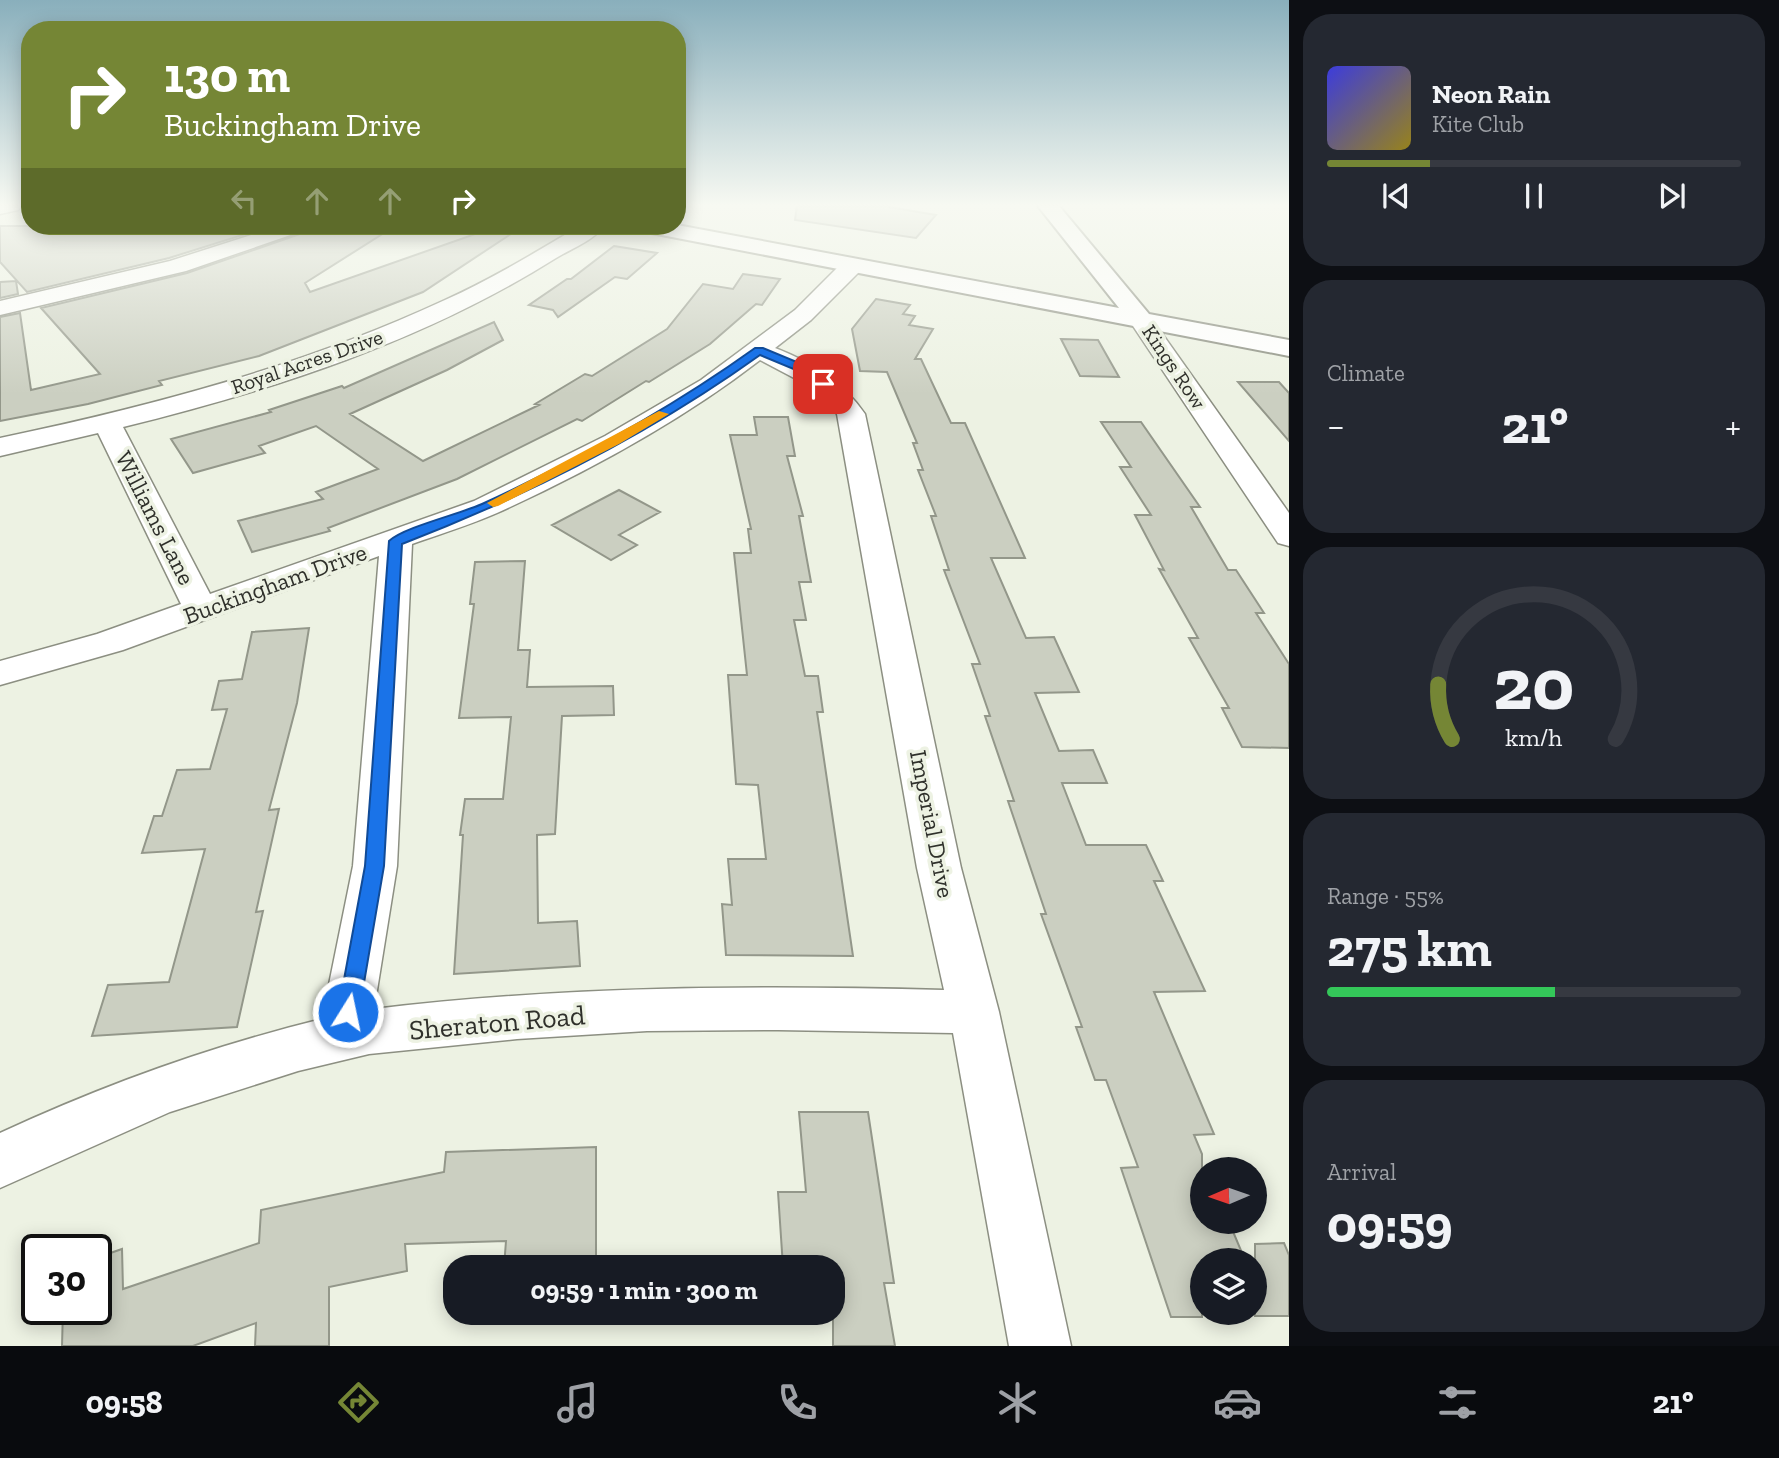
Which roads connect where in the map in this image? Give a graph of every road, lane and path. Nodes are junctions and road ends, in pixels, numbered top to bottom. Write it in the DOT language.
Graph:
graph roads {
  1 [pos="161,269"];
  2 [pos="526,269"];
  3 [pos="849,269"];
  4 [pos="873,269"];
  5 [pos="1099,269"];
  6 [pos="0,307"];
  7 [pos="1141,320"];
  8 [pos="1289,348"];
  9 [pos="759,351"];
  10 [pos="108,425"];
  11 [pos="0,447"];
  12 [pos="1289,536"];
  13 [pos="396,541"];
  14 [pos="202,611"];
  15 [pos="0,673"];
  16 [pos="974,1012"];
  17 [pos="344,1037"];
  18 [pos="0,1161"];
  19 [pos="1040,1346"];
  1 -- 6 [label="street"];
  2 -- 10 [label="street, Royal Acres Drive"];
  3 -- 9 [label="street, Buckingham Drive"];
  4 -- 7 [label="main road"];
  5 -- 7 [label="main road, Kings Row"];
  7 -- 8 [label="main road"];
  7 -- 12 [label="street, Kings Row"];
  9 -- 13 [label="street, Buckingham Drive"];
  9 -- 16 [label="street, Imperial Drive"];
  10 -- 11 [label="street, Royal Acres Drive"];
  10 -- 14 [label="street, Williams Lane"];
  13 -- 14 [label="street, Buckingham Drive"];
  13 -- 17 [label="street"];
  14 -- 15 [label="street, Buckingham Drive"];
  16 -- 17 [label="street, Sheraton Road"];
  16 -- 19 [label="street, Imperial Drive"];
  17 -- 18 [label="street, Sheraton Road"];
}
